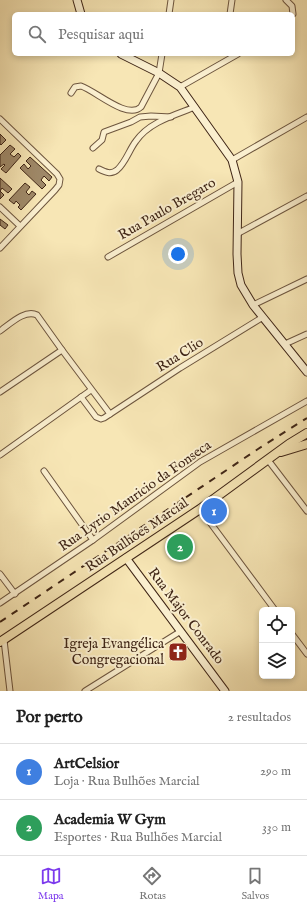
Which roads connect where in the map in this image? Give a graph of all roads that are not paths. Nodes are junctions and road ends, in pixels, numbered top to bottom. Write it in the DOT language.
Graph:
graph roads {
  1 [pos="77,0"];
  2 [pos="171,0"];
  3 [pos="232,0"];
  4 [pos="286,0"];
  5 [pos="80,12"];
  6 [pos="169,12"];
  7 [pos="230,12"];
  8 [pos="293,12"];
  9 [pos="125,56"];
  10 [pos="162,56"];
  11 [pos="225,56"];
  12 [pos="234,56"];
  13 [pos="224,62"];
  14 [pos="159,73"];
  15 [pos="180,87"];
  16 [pos="71,93"];
  17 [pos="195,107"];
  18 [pos="172,117"];
  19 [pos="307,117"];
  20 [pos="0,119"];
  21 [pos="93,148"];
  22 [pos="232,160"];
  23 [pos="99,169"];
  24 [pos="238,182"];
  25 [pos="307,196"];
  26 [pos="0,207"];
  27 [pos="20,226"];
  28 [pos="237,234"];
  29 [pos="0,248"];
  30 [pos="108,257"];
  31 [pos="307,279"];
  32 [pos="253,305"];
  33 [pos="263,317"];
  34 [pos="0,331"];
  35 [pos="307,334"];
  36 [pos="285,344"];
  37 [pos="62,350"];
  38 [pos="307,372"];
  39 [pos="91,390"];
  40 [pos="0,392"];
  41 [pos="81,397"];
  42 [pos="307,402"];
  43 [pos="110,414"];
  44 [pos="307,433"];
  45 [pos="307,444"];
  46 [pos="277,454"];
  47 [pos="0,455"];
  48 [pos="268,460"];
  49 [pos="44,471"];
  50 [pos="200,509"];
  51 [pos="307,511"];
  52 [pos="93,540"];
  53 [pos="126,558"];
  54 [pos="0,574"];
  55 [pos="15,594"];
  56 [pos="0,603"];
  57 [pos="272,607"];
  58 [pos="181,631"];
  59 [pos="295,638"];
  60 [pos="2,641"];
  61 [pos="307,654"];
  62 [pos="10,691"];
  63 [pos="85,691"];
  64 [pos="225,691"];
  1 -- 5 [label="street"];
  2 -- 6 [label="street"];
  3 -- 7 [label="street"];
  4 -- 8 [label="street"];
  9 -- 14 [label="street"];
  10 -- 14 [label="street"];
  11 -- 13 [label="street"];
  12 -- 13 [label="street"];
  13 -- 15 [label="street"];
  14 -- 15 [label="street"];
  14 -- 16 [label="street"];
  15 -- 17 [label="street"];
  17 -- 18 [label="street"];
  17 -- 22 [label="street"];
  18 -- 21 [label="street"];
  18 -- 23 [label="street"];
  19 -- 22 [label="street"];
  20 -- 27 [label="street"];
  22 -- 24 [label="street"];
  24 -- 28 [label="street"];
  24 -- 30 [label="street, Rua Paulo Bregaro"];
  25 -- 28 [label="street"];
  26 -- 27 [label="street"];
  27 -- 29 [label="street"];
  28 -- 32 [label="street"];
  31 -- 32 [label="street"];
  32 -- 33 [label="street"];
  33 -- 36 [label="street"];
  33 -- 43 [label="street, Rua Clio"];
  34 -- 37 [label="street"];
  35 -- 36 [label="street"];
  36 -- 38 [label="street"];
  37 -- 39 [label="street"];
  37 -- 40 [label="street"];
  39 -- 41 [label="street"];
  39 -- 43 [label="street"];
  41 -- 43 [label="street"];
  41 -- 47 [label="street"];
  42 -- 52 [label="street, Rua Lyrio Mauricio da Fonseca"];
  44 -- 46 [label="main road, Rua Bulhões Marcial"];
  45 -- 46 [label="main road"];
  46 -- 48 [label="main road, Rua Bulhões Marcial"];
  48 -- 50 [label="main road, Rua Bulhões Marcial"];
  48 -- 51 [label="street"];
  49 -- 52 [label="street"];
  50 -- 53 [label="main road, Rua Bulhões Marcial"];
  50 -- 57 [label="street"];
  52 -- 55 [label="street, Rua Lyrio Mauricio da Fonseca"];
  53 -- 58 [label="street, Rua Major Conrado"];
  53 -- 60 [label="main road, Rua Bulhões Marcial"];
  54 -- 55 [label="street"];
  55 -- 56 [label="street, Rua Lyrio Mauricio da Fonseca"];
  58 -- 63 [label="street"];
  58 -- 64 [label="street, Rua Major Conrado"];
  59 -- 61 [label="street"];
  60 -- 62 [label="street"];
}
